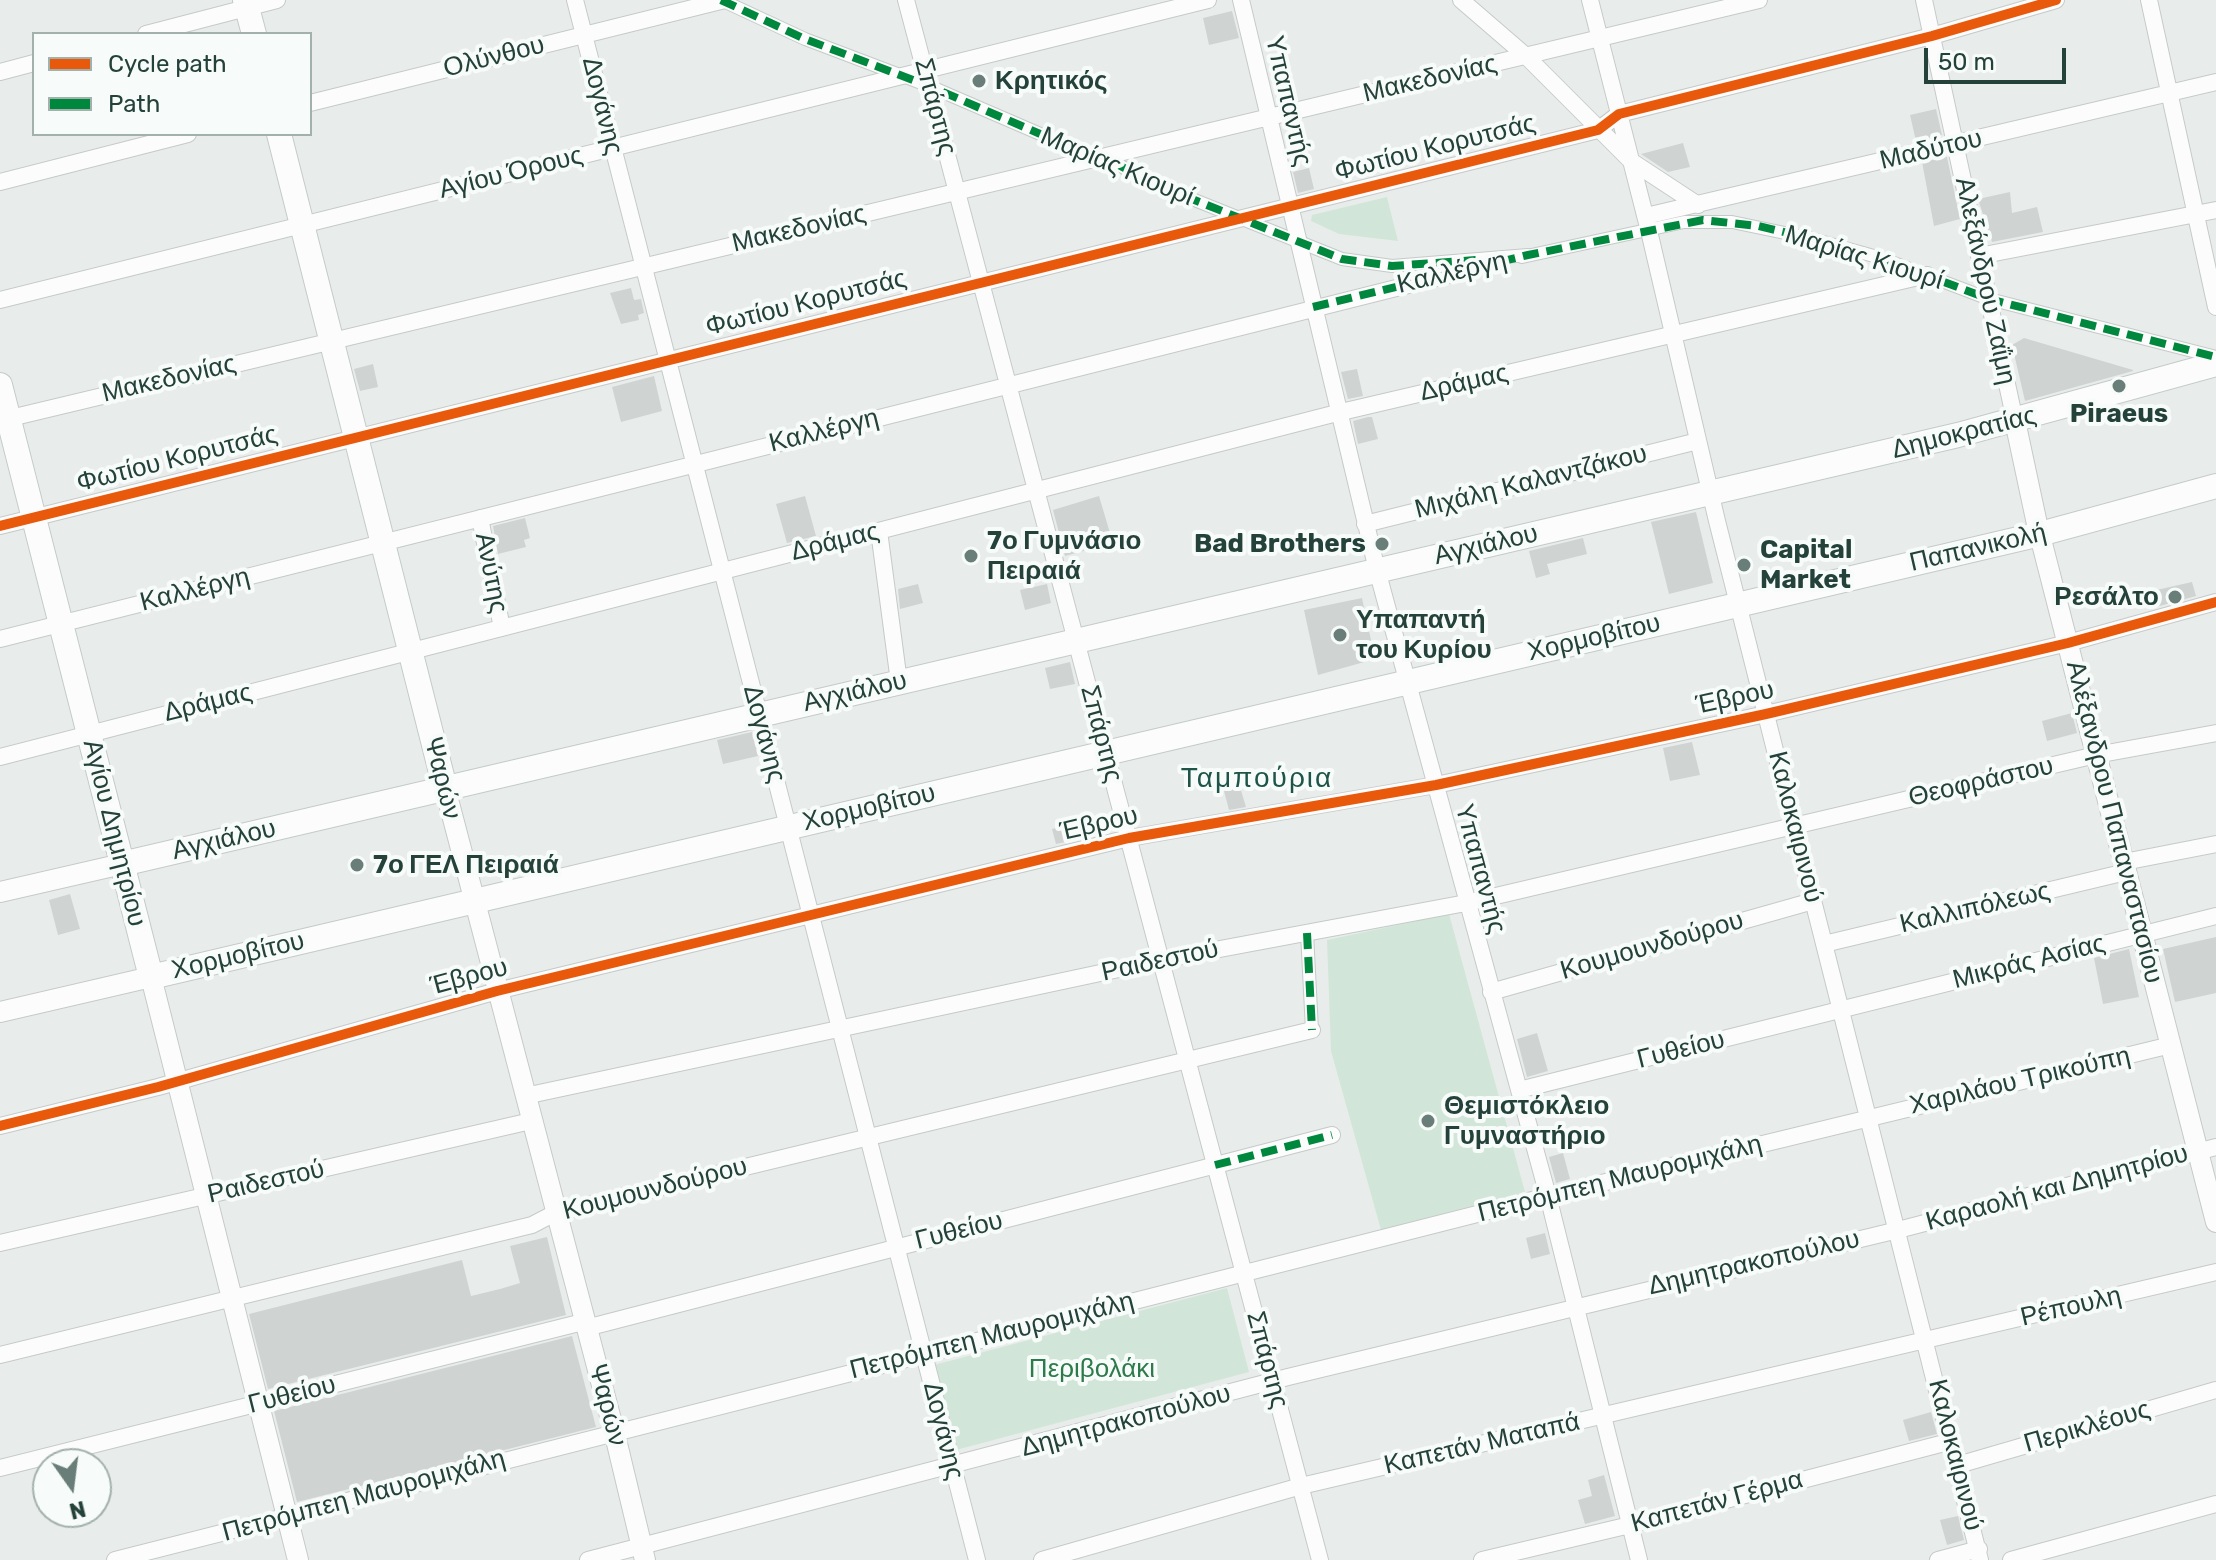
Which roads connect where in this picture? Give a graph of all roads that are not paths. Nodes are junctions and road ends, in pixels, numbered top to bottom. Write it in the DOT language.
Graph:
graph roads {
  1 [pos="277,0"];
  2 [pos="575,0"];
  3 [pos="723,0"];
  4 [pos="906,0"];
  5 [pos="1208,0"];
  6 [pos="1241,0"];
  7 [pos="1461,0"];
  8 [pos="1590,0"];
  9 [pos="1759,0"];
  10 [pos="1924,0"];
  11 [pos="2056,0"];
  12 [pos="2149,0"];
  13 [pos="246,4"];
  14 [pos="153,32"];
  15 [pos="253,32"];
  16 [pos="584,34"];
  17 [pos="1932,36"];
  18 [pos="1599,39"];
  19 [pos="1526,56"];
  20 [pos="32,64"];
  21 [pos="0,72"];
  22 [pos="900,77"];
  23 [pos="927,78"];
  24 [pos="2216,82"];
  25 [pos="2170,95"];
  26 [pos="312,102"];
  27 [pos="1619,114"];
  28 [pos="1269,117"];
  29 [pos="1598,130"];
  30 [pos="180,136"];
  31 [pos="280,136"];
  32 [pos="1955,144"];
  33 [pos="613,148"];
  34 [pos="1104,157"];
  35 [pos="1631,161"];
  36 [pos="0,182"];
  37 [pos="957,192"];
  38 [pos="1698,205"];
  39 [pos="1290,206"];
  40 [pos="2216,210"];
  41 [pos="2196,216"];
  42 [pos="1239,219"];
  43 [pos="1647,224"];
  44 [pos="302,225"];
  45 [pos="1298,243"];
  46 [pos="1528,255"];
  47 [pos="1979,256"];
  48 [pos="644,266"];
  49 [pos="1456,273"];
  50 [pos="1927,275"];
  51 [pos="981,283"];
  52 [pos="1989,299"];
  53 [pos="0,300"];
  54 [pos="1313,307"];
  55 [pos="2216,307"];
  56 [pos="1672,334"];
  57 [pos="332,341"];
  58 [pos="2216,357"];
  59 [pos="668,360"];
  60 [pos="2216,364"];
  61 [pos="1008,384"];
  62 [pos="0,385"];
  63 [pos="1337,413"];
  64 [pos="4,419"];
  65 [pos="2015,421"];
  66 [pos="356,437"];
  67 [pos="1698,441"];
  68 [pos="694,463"];
  69 [pos="2216,486"];
  70 [pos="1036,491"];
  71 [pos="1710,492"];
  72 [pos="33,517"];
  73 [pos="480,518"];
  74 [pos="1365,524"];
  75 [pos="0,526"];
  76 [pos="879,531"];
  77 [pos="2040,534"];
  78 [pos="383,542"];
  79 [pos="1377,570"];
  80 [pos="722,571"];
  81 [pos="2216,602"];
  82 [pos="1738,604"];
  83 [pos="61,624"];
  84 [pos="502,628"];
  85 [pos="0,639"];
  86 [pos="1076,641"];
  87 [pos="2068,643"];
  88 [pos="410,651"];
  89 [pos="899,682"];
  90 [pos="1408,682"];
  91 [pos="1766,714"];
  92 [pos="759,715"];
  93 [pos="2216,733"];
  94 [pos="89,734"];
  95 [pos="1106,752"];
  96 [pos="2096,755"];
  97 [pos="0,757"];
  98 [pos="1436,785"];
  99 [pos="445,788"];
  100 [pos="1795,826"];
  101 [pos="788,827"];
  102 [pos="1129,838"];
  103 [pos="2216,844"];
  104 [pos="122,864"];
  105 [pos="2125,867"];
  106 [pos="0,892"];
  107 [pos="474,901"];
  108 [pos="1813,901"];
  109 [pos="1466,903"];
  110 [pos="2216,916"];
  111 [pos="811,917"];
  112 [pos="1307,933"];
  113 [pos="2142,934"];
  114 [pos="1824,944"];
  115 [pos="1161,960"];
  116 [pos="151,977"];
  117 [pos="497,991"];
  118 [pos="1491,992"];
  119 [pos="1842,1010"];
  120 [pos="0,1012"];
  121 [pos="840,1030"];
  122 [pos="1312,1030"];
  123 [pos="2171,1045"];
  124 [pos="1188,1060"];
  125 [pos="177,1079"];
  126 [pos="1519,1090"];
  127 [pos="525,1096"];
  128 [pos="1869,1117"];
  129 [pos="531,1121"];
  130 [pos="0,1126"];
  131 [pos="1332,1135"];
  132 [pos="868,1138"];
  133 [pos="2207,1150"];
  134 [pos="1215,1165"];
  135 [pos="206,1195"];
  136 [pos="1548,1196"];
  137 [pos="555,1213"];
  138 [pos="2216,1222"];
  139 [pos="1898,1230"];
  140 [pos="0,1243"];
  141 [pos="896,1247"];
  142 [pos="1244,1272"];
  143 [pos="2216,1272"];
  144 [pos="233,1299"];
  145 [pos="1576,1308"];
  146 [pos="584,1325"];
  147 [pos="1927,1342"];
  148 [pos="923,1354"];
  149 [pos="0,1355"];
  150 [pos="1273,1381"];
  151 [pos="2216,1390"];
  152 [pos="258,1404"];
  153 [pos="1604,1415"];
  154 [pos="614,1431"];
  155 [pos="1952,1441"];
  156 [pos="1958,1465"];
  157 [pos="953,1467"];
  158 [pos="0,1468"];
  159 [pos="1301,1486"];
  160 [pos="2216,1504"];
  161 [pos="287,1517"];
  162 [pos="1630,1525"];
  163 [pos="643,1553"];
  164 [pos="1980,1554"];
  165 [pos="115,1560"];
  166 [pos="298,1560"];
  167 [pos="588,1560"];
  168 [pos="977,1560"];
  169 [pos="1042,1560"];
  170 [pos="1320,1560"];
  171 [pos="1482,1560"];
  172 [pos="1639,1560"];
  173 [pos="1938,1560"];
  174 [pos="2011,1560"];
  1 -- 13 [label="street"];
  2 -- 16 [label="street, Δογάνης"];
  3 -- 16 [label="street, Ολύνθου"];
  3 -- 22 [label="street"];
  4 -- 23 [label="street, Σπάρτης"];
  5 -- 23 [label="street, Αγίου Όρους"];
  6 -- 28 [label="street, Υπαπαντής"];
  7 -- 19 [label="street"];
  8 -- 18 [label="street, Καλοκαιρινού"];
  9 -- 18 [label="street, Μακεδονίας"];
  10 -- 17 [label="street, Αλεξάνδρου Ζαΐμη"];
  11 -- 17 [label="street"];
  12 -- 25 [label="street"];
  13 -- 14 [label="street"];
  13 -- 15 [label="main road"];
  16 -- 26 [label="street, Ολύνθου"];
  16 -- 33 [label="street, Δογάνης"];
  17 -- 27 [label="street"];
  17 -- 32 [label="street, Αλεξάνδρου Ζαΐμη"];
  18 -- 19 [label="street, Μακεδονίας"];
  18 -- 27 [label="street, Καλοκαιρινού"];
  19 -- 28 [label="street, Μακεδονίας"];
  19 -- 29 [label="street"];
  20 -- 21 [label="street"];
  22 -- 23 [label="street, Αγίου Όρους"];
  22 -- 33 [label="street, Αγίου Όρους"];
  23 -- 34 [label="street, Μαρίας Κιουρί"];
  23 -- 37 [label="street, Σπάρτης"];
  24 -- 25 [label="street, Μαδύτου"];
  25 -- 32 [label="street, Μαδύτου"];
  25 -- 41 [label="street"];
  27 -- 29 [label="street, Φωτίου Κορυτσάς"];
  27 -- 35 [label="street, Καλοκαιρινού"];
  28 -- 34 [label="street, Μακεδονίας"];
  28 -- 39 [label="street, Υπαπαντής"];
  29 -- 35 [label="street"];
  29 -- 39 [label="street, Φωτίου Κορυτσάς"];
  30 -- 36 [label="street"];
  31 -- 44 [label="main road, Ψαρών"];
  32 -- 38 [label="street, Μαδύτου"];
  32 -- 47 [label="street, Αλεξάνδρου Ζαΐμη"];
  33 -- 44 [label="street, Αγίου Όρους"];
  33 -- 48 [label="street, Δογάνης"];
  34 -- 37 [label="street, Μακεδονίας"];
  34 -- 42 [label="street, Μαρίας Κιουρί"];
  35 -- 38 [label="street"];
  35 -- 43 [label="street, Καλοκαιρινού"];
  37 -- 48 [label="street, Μακεδονίας"];
  37 -- 51 [label="street, Σπάρτης"];
  38 -- 43 [label="street, Μαδύτου"];
  39 -- 42 [label="street, Φωτίου Κορυτσάς"];
  39 -- 45 [label="street, Υπαπαντής"];
  40 -- 41 [label="street"];
  41 -- 47 [label="street"];
  41 -- 55 [label="street"];
  42 -- 45 [label="street, Μαρίας Κιουρί"];
  42 -- 51 [label="street, Φωτίου Κορυτσάς"];
  43 -- 46 [label="street, Καλλέργη"];
  43 -- 50 [label="street, Μαρίας Κιουρί"];
  43 -- 56 [label="street, Καλοκαιρινού"];
  44 -- 53 [label="street, Αγίου Όρους"];
  44 -- 57 [label="main road, Ψαρών"];
  45 -- 46 [label="street, Μαρίας Κιουρί"];
  45 -- 54 [label="street, Υπαπαντής"];
  46 -- 49 [label="street, Καλλέργη"];
  47 -- 52 [label="street, Αλεξάνδρου Ζαΐμη"];
  48 -- 57 [label="street, Μακεδονίας"];
  48 -- 59 [label="street, Δογάνης"];
  49 -- 54 [label="street, Καλλέργη"];
  50 -- 52 [label="street, Μαρίας Κιουρί"];
  50 -- 56 [label="street, Δράμας"];
  51 -- 59 [label="street, Φωτίου Κορυτσάς"];
  51 -- 61 [label="street, Σπάρτης"];
  52 -- 58 [label="street, Μαρίας Κιουρί"];
  52 -- 65 [label="street, Αλεξάνδρου Ζαΐμη"];
  54 -- 61 [label="street, Καλλέργη"];
  54 -- 63 [label="street, Υπαπαντής"];
  56 -- 63 [label="street, Δράμας"];
  56 -- 67 [label="street, Καλοκαιρινού"];
  57 -- 64 [label="street, Μακεδονίας"];
  57 -- 66 [label="main road, Ψαρών"];
  59 -- 66 [label="street, Φωτίου Κορυτσάς"];
  59 -- 68 [label="street, Δογάνης"];
  60 -- 65 [label="main road, Δημοκρατίας"];
  61 -- 68 [label="street, Καλλέργη"];
  61 -- 70 [label="street, Σπάρτης"];
  62 -- 64 [label="main road, Αγίου Δημητρίου"];
  63 -- 70 [label="street, Δράμας"];
  63 -- 74 [label="street, Υπαπαντής"];
  64 -- 72 [label="main road, Αγίου Δημητρίου"];
  65 -- 71 [label="main road, Δημοκρατίας"];
  65 -- 77 [label="street, Αλέξανδρου Παπαναστασίου"];
  66 -- 72 [label="street, Φωτίου Κορυτσάς"];
  66 -- 78 [label="main road, Ψαρών"];
  67 -- 71 [label="street, Καλοκαιρινού"];
  67 -- 74 [label="street, Μιχάλη Καλαντζάκου"];
  68 -- 73 [label="street, Καλλέργη"];
  68 -- 80 [label="street, Δογάνης"];
  69 -- 77 [label="main road, Παπανικολή"];
  70 -- 76 [label="street, Δράμας"];
  70 -- 86 [label="street, Σπάρτης"];
  71 -- 79 [label="main road, Αγχιάλου"];
  71 -- 82 [label="street, Καλοκαιρινού"];
  72 -- 75 [label="street, Φωτίου Κορυτσάς"];
  72 -- 83 [label="main road, Αγίου Δημητρίου"];
  73 -- 78 [label="street, Καλλέργη"];
  73 -- 84 [label="street, Ανύτης"];
  74 -- 79 [label="street, Υπαπαντής"];
  76 -- 80 [label="street, Δράμας"];
  76 -- 89 [label="street"];
  77 -- 82 [label="main road, Παπανικολή"];
  77 -- 87 [label="street, Αλέξανδρου Παπαναστασίου"];
  78 -- 83 [label="street, Καλλέργη"];
  78 -- 88 [label="main road, Ψαρών"];
  79 -- 86 [label="main road, Αγχιάλου"];
  79 -- 90 [label="street, Υπαπαντής"];
  80 -- 84 [label="street, Δράμας"];
  80 -- 92 [label="street, Δογάνης"];
  81 -- 87 [label="street, Έβρου"];
  82 -- 90 [label="main road, Χορμοβίτου"];
  82 -- 91 [label="street, Καλοκαιρινού"];
  83 -- 85 [label="street, Καλλέργη"];
  83 -- 94 [label="main road, Αγίου Δημητρίου"];
  84 -- 88 [label="street, Δράμας"];
  86 -- 89 [label="main road, Αγχιάλου"];
  86 -- 95 [label="street, Σπάρτης"];
  87 -- 91 [label="street, Έβρου"];
  87 -- 96 [label="street, Αλέξανδρου Παπαναστασίου"];
  88 -- 94 [label="street, Δράμας"];
  88 -- 99 [label="main road, Ψαρών"];
  89 -- 92 [label="main road, Αγχιάλου"];
  90 -- 95 [label="main road, Χορμοβίτου"];
  90 -- 98 [label="street, Υπαπαντής"];
  91 -- 98 [label="street, Έβρου"];
  91 -- 100 [label="street, Καλοκαιρινού"];
  92 -- 99 [label="main road, Αγχιάλου"];
  92 -- 101 [label="street, Δογάνης"];
  93 -- 96 [label="street, Θεοφράστου"];
  94 -- 97 [label="street, Δράμας"];
  94 -- 104 [label="main road, Αγίου Δημητρίου"];
  95 -- 101 [label="main road, Χορμοβίτου"];
  95 -- 102 [label="street, Σπάρτης"];
  96 -- 100 [label="street, Θεοφράστου"];
  96 -- 105 [label="street, Αλέξανδρου Παπαναστασίου"];
  98 -- 102 [label="street, Έβρου"];
  98 -- 109 [label="street, Υπαπαντής"];
  99 -- 104 [label="main road, Αγχιάλου"];
  99 -- 107 [label="street, Ψαρών"];
  100 -- 108 [label="street, Καλοκαιρινού"];
  100 -- 109 [label="street, Ραιδεστού"];
  101 -- 107 [label="main road, Χορμοβίτου"];
  101 -- 111 [label="street, Δογάνης"];
  102 -- 111 [label="street, Έβρου"];
  102 -- 115 [label="street, Σπάρτης"];
  103 -- 105 [label="street, Καλλιπόλεως"];
  104 -- 106 [label="street, Αγχιάλου"];
  104 -- 116 [label="main road, Αγίου Δημητρίου"];
  105 -- 113 [label="street, Αλέξανδρου Παπαναστασίου"];
  105 -- 114 [label="street, Καλλιπόλεως"];
  107 -- 116 [label="main road, Χορμοβίτου"];
  107 -- 117 [label="street, Ψαρών"];
  108 -- 114 [label="street, Καλοκαιρινού"];
  108 -- 118 [label="street, Κουμουνδούρου"];
  109 -- 112 [label="street, Ραιδεστού"];
  109 -- 118 [label="street, Υπαπαντής"];
  110 -- 113 [label="street, Μικράς Ασίας"];
  111 -- 117 [label="street, Έβρου"];
  111 -- 121 [label="street, Δογάνης"];
  112 -- 115 [label="street, Ραιδεστού"];
  112 -- 122 [label="street"];
  113 -- 119 [label="street, Μικράς Ασίας"];
  113 -- 123 [label="street, Αλέξανδρου Παπαναστασίου"];
  114 -- 119 [label="street, Καλοκαιρινού"];
  115 -- 121 [label="street, Ραιδεστού"];
  115 -- 124 [label="street, Σπάρτης"];
  116 -- 120 [label="street, Χορμοβίτου"];
  116 -- 125 [label="street, Αγίου Δημητρίου"];
  117 -- 125 [label="street, Έβρου"];
  117 -- 127 [label="street, Ψαρών"];
  118 -- 126 [label="street, Υπαπαντής"];
  119 -- 126 [label="street, Γυθείου"];
  119 -- 128 [label="street, Καλοκαιρινού"];
  121 -- 127 [label="street, Ραιδεστού"];
  121 -- 132 [label="street, Δογάνης"];
  122 -- 124 [label="street, Κουμουνδούρου"];
  123 -- 128 [label="street, Χαριλάου Τρικούπη"];
  123 -- 133 [label="street, Αλέξανδρου Παπαναστασίου"];
  124 -- 132 [label="street, Κουμουνδούρου"];
  124 -- 134 [label="street, Σπάρτης"];
  125 -- 130 [label="street, Έβρου"];
  125 -- 135 [label="street, Αγίου Δημητρίου"];
  126 -- 136 [label="street, Υπαπαντής"];
  127 -- 129 [label="street, Ψαρών"];
  128 -- 136 [label="street, Πετρόμπεη Μαυρομιχάλη"];
  128 -- 139 [label="street, Καλοκαιρινού"];
  129 -- 135 [label="street, Ραιδεστού"];
  129 -- 137 [label="street, Ψαρών"];
  131 -- 134 [label="street, Γυθείου"];
  132 -- 137 [label="street, Κουμουνδούρου"];
  132 -- 141 [label="street, Δογάνης"];
  133 -- 138 [label="street, Αλέξανδρου Παπαναστασίου"];
  133 -- 139 [label="street, Καραολή και Δημητρίου"];
  134 -- 141 [label="street, Γυθείου"];
  134 -- 142 [label="street, Σπάρτης"];
  135 -- 140 [label="street, Ραιδεστού"];
  135 -- 144 [label="street, Αγίου Δημητρίου"];
  136 -- 142 [label="street, Πετρόμπεη Μαυρομιχάλη"];
  136 -- 145 [label="street, Υπαπαντής"];
  137 -- 144 [label="street, Κουμουνδούρου"];
  137 -- 146 [label="street, Ψαρών"];
  139 -- 145 [label="street, Δημητρακοπούλου"];
  139 -- 147 [label="street, Καλοκαιρινού"];
  141 -- 146 [label="street, Γυθείου"];
  141 -- 148 [label="street, Δογάνης"];
  142 -- 148 [label="street, Πετρόμπεη Μαυρομιχάλη"];
  142 -- 150 [label="street, Σπάρτης"];
  143 -- 147 [label="street, Ρέπουλη"];
  144 -- 149 [label="street, Κουμουνδούρου"];
  144 -- 152 [label="street, Αγίου Δημητρίου"];
  145 -- 150 [label="street, Δημητρακοπούλου"];
  145 -- 153 [label="street, Υπαπαντής"];
  146 -- 152 [label="street, Γυθείου"];
  146 -- 154 [label="street, Ψαρών"];
  147 -- 153 [label="street, Καπετάν Ματαπά"];
  147 -- 155 [label="street, Καλοκαιρινού"];
  148 -- 154 [label="street, Πετρόμπεη Μαυρομιχάλη"];
  148 -- 157 [label="street, Δογάνης"];
  150 -- 157 [label="street, Δημητρακοπούλου"];
  150 -- 159 [label="street, Σπάρτης"];
  151 -- 156 [label="street, Περικλέους"];
  152 -- 158 [label="street, Γυθείου"];
  152 -- 161 [label="street, Αγίου Δημητρίου"];
  153 -- 159 [label="street, Καπετάν Ματαπά"];
  153 -- 162 [label="street, Υπαπαντής"];
  154 -- 161 [label="street, Πετρόμπεη Μαυρομιχάλη"];
  154 -- 163 [label="street, Ψαρών"];
  155 -- 156 [label="street, Καλοκαιρινού"];
  155 -- 162 [label="street, Καπετάν Γέρμα"];
  156 -- 164 [label="street, Καλοκαιρινού"];
  157 -- 163 [label="street, Δημητρακοπούλου"];
  157 -- 168 [label="street, Δογάνης"];
  159 -- 169 [label="street, Καπετάν Ματαπά"];
  159 -- 170 [label="street, Σπάρτης"];
  160 -- 174 [label="street"];
  161 -- 165 [label="street, Πετρόμπεη Μαυρομιχάλη"];
  161 -- 166 [label="street, Αγίου Δημητρίου"];
  162 -- 171 [label="street, Καπετάν Γέρμα"];
  162 -- 172 [label="street, Υπαπαντής"];
  163 -- 167 [label="street, Δημητρακοπούλου"];
  164 -- 173 [label="street"];
}
